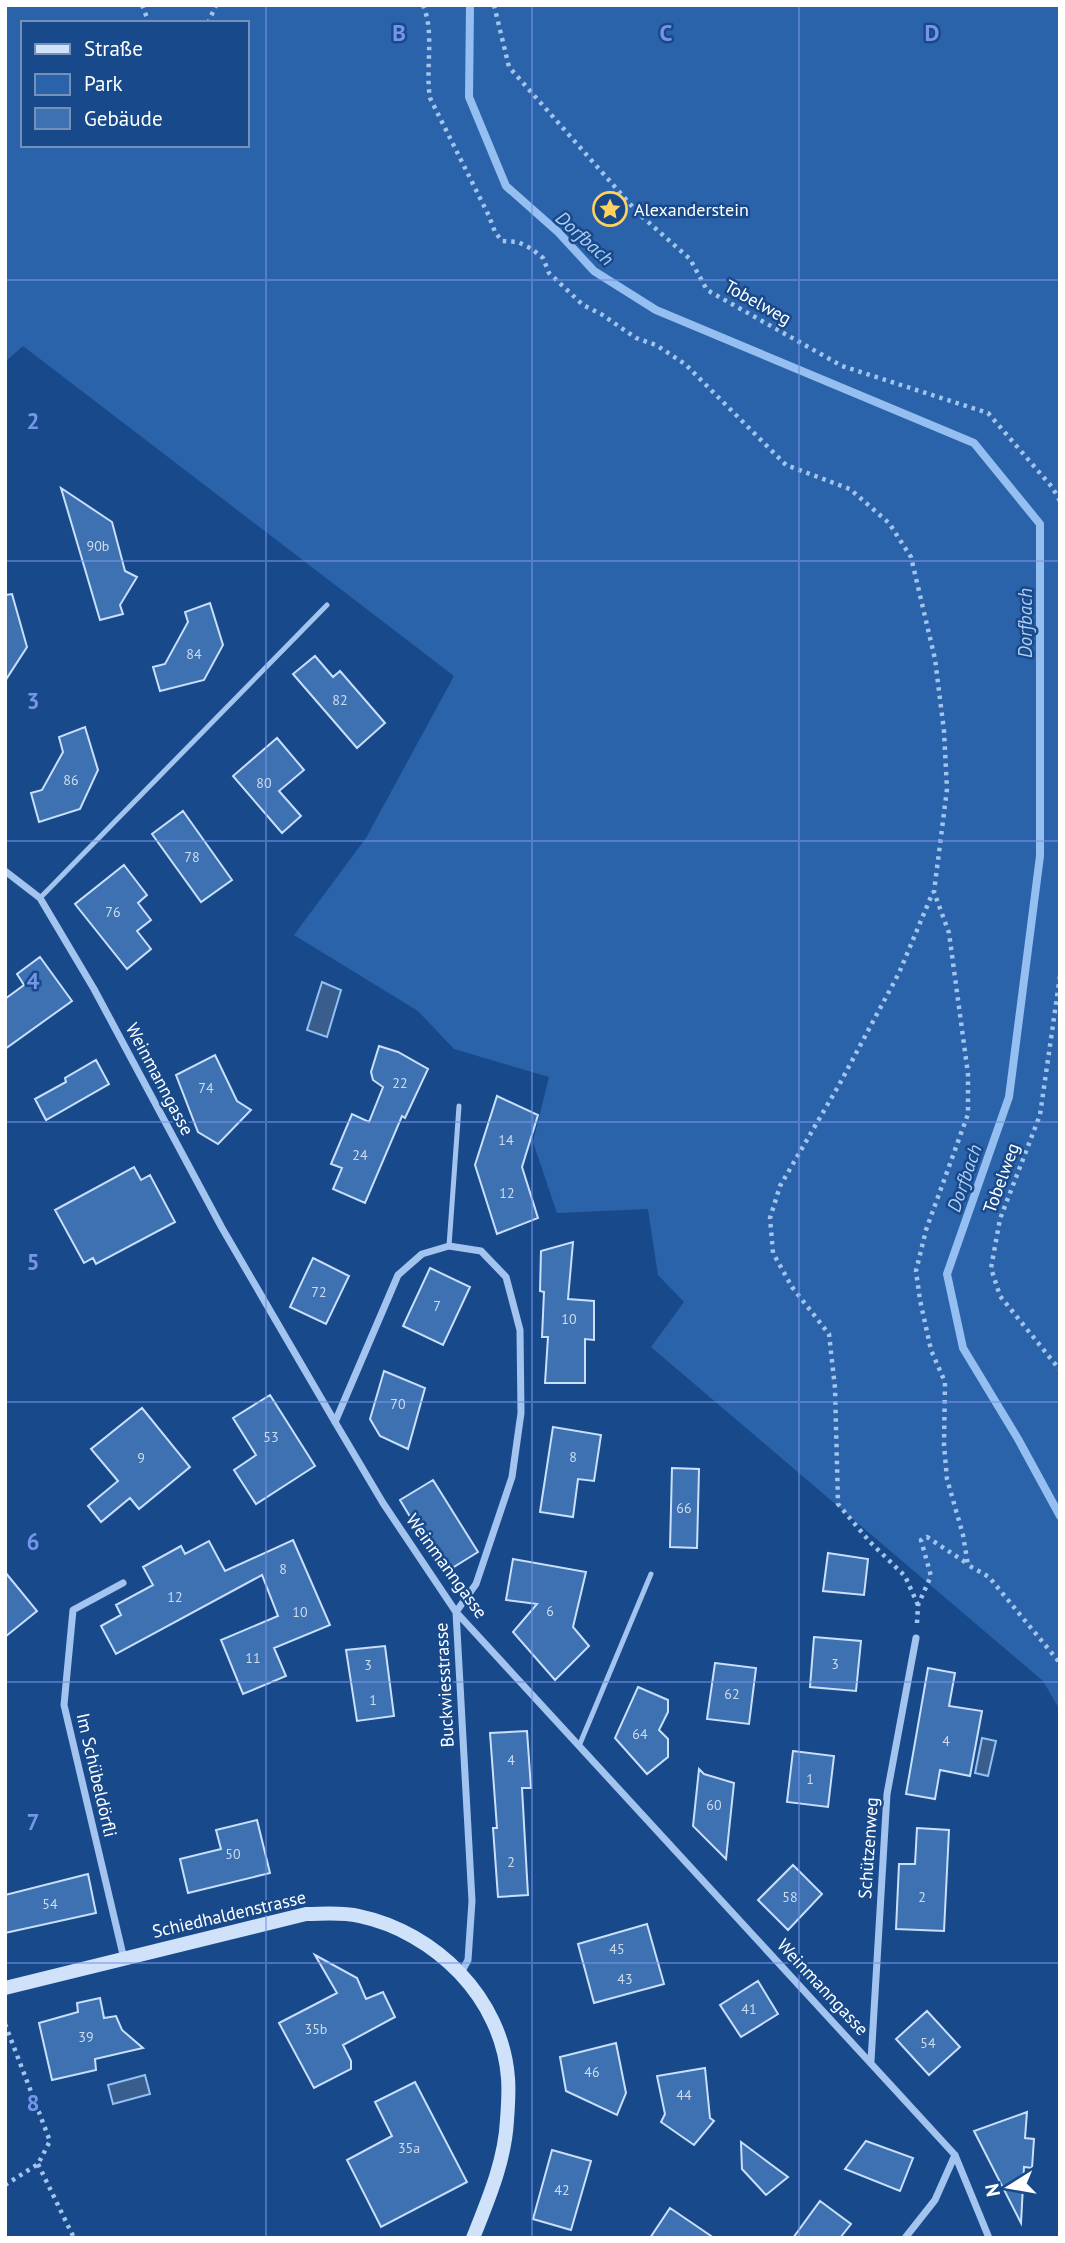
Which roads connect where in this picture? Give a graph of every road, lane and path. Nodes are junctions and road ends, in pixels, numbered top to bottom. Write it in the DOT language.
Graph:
graph roads {
  1 [pos="216,5"];
  2 [pos="423,5"];
  3 [pos="494,5"];
  4 [pos="209,21"];
  5 [pos="1060,501"];
  6 [pos="327,605"];
  7 [pos="5,871"];
  8 [pos="934,891"];
  9 [pos="40,898"];
  10 [pos="1060,976"];
  11 [pos="458,1106"];
  12 [pos="449,1245"];
  13 [pos="1060,1370"];
  14 [pos="335,1422"];
  15 [pos="968,1564"];
  16 [pos="650,1574"];
  17 [pos="122,1583"];
  18 [pos="456,1612"];
  19 [pos="916,1638"];
  20 [pos="1060,1663"];
  21 [pos="579,1746"];
  22 [pos="124,1959"];
  23 [pos="461,1973"];
  24 [pos="5,1988"];
  25 [pos="5,2024"];
  26 [pos="871,2061"];
  27 [pos="955,2155"];
  28 [pos="38,2164"];
  29 [pos="5,2185"];
  30 [pos="74,2238"];
  31 [pos="473,2238"];
  32 [pos="905,2238"];
  33 [pos="989,2238"];
  1 -- 4 [label="path"];
  2 -- 8 [label="path"];
  3 -- 5 [label="path, Tobelweg"];
  6 -- 9 [label="lane"];
  7 -- 9 [label="street, Weinmanngasse"];
  8 -- 15 [label="path"];
  8 -- 15 [label="path"];
  9 -- 14 [label="street, Weinmanngasse"];
  10 -- 13 [label="path, Tobelweg"];
  11 -- 12 [label="lane"];
  12 -- 14 [label="street"];
  12 -- 18 [label="street, Buckwiesstrasse"];
  14 -- 18 [label="street, Weinmanngasse"];
  15 -- 20 [label="path"];
  16 -- 21 [label="lane"];
  17 -- 22 [label="street, Im Schübeldörfli"];
  18 -- 21 [label="street, Weinmanngasse"];
  18 -- 23 [label="street, Buckwiesstrasse"];
  19 -- 26 [label="street, Schützenweg"];
  21 -- 26 [label="street, Weinmanngasse"];
  22 -- 23 [label="main road, Schiedhaldenstrasse"];
  22 -- 24 [label="main road, Schiedhaldenstrasse"];
  23 -- 31 [label="main road, Schiedhaldenstrasse"];
  25 -- 28 [label="path"];
  26 -- 27 [label="street, Weinmanngasse"];
  27 -- 32 [label="street"];
  27 -- 33 [label="street, Weinmanngasse"];
  28 -- 29 [label="path"];
  28 -- 30 [label="path"];
}
